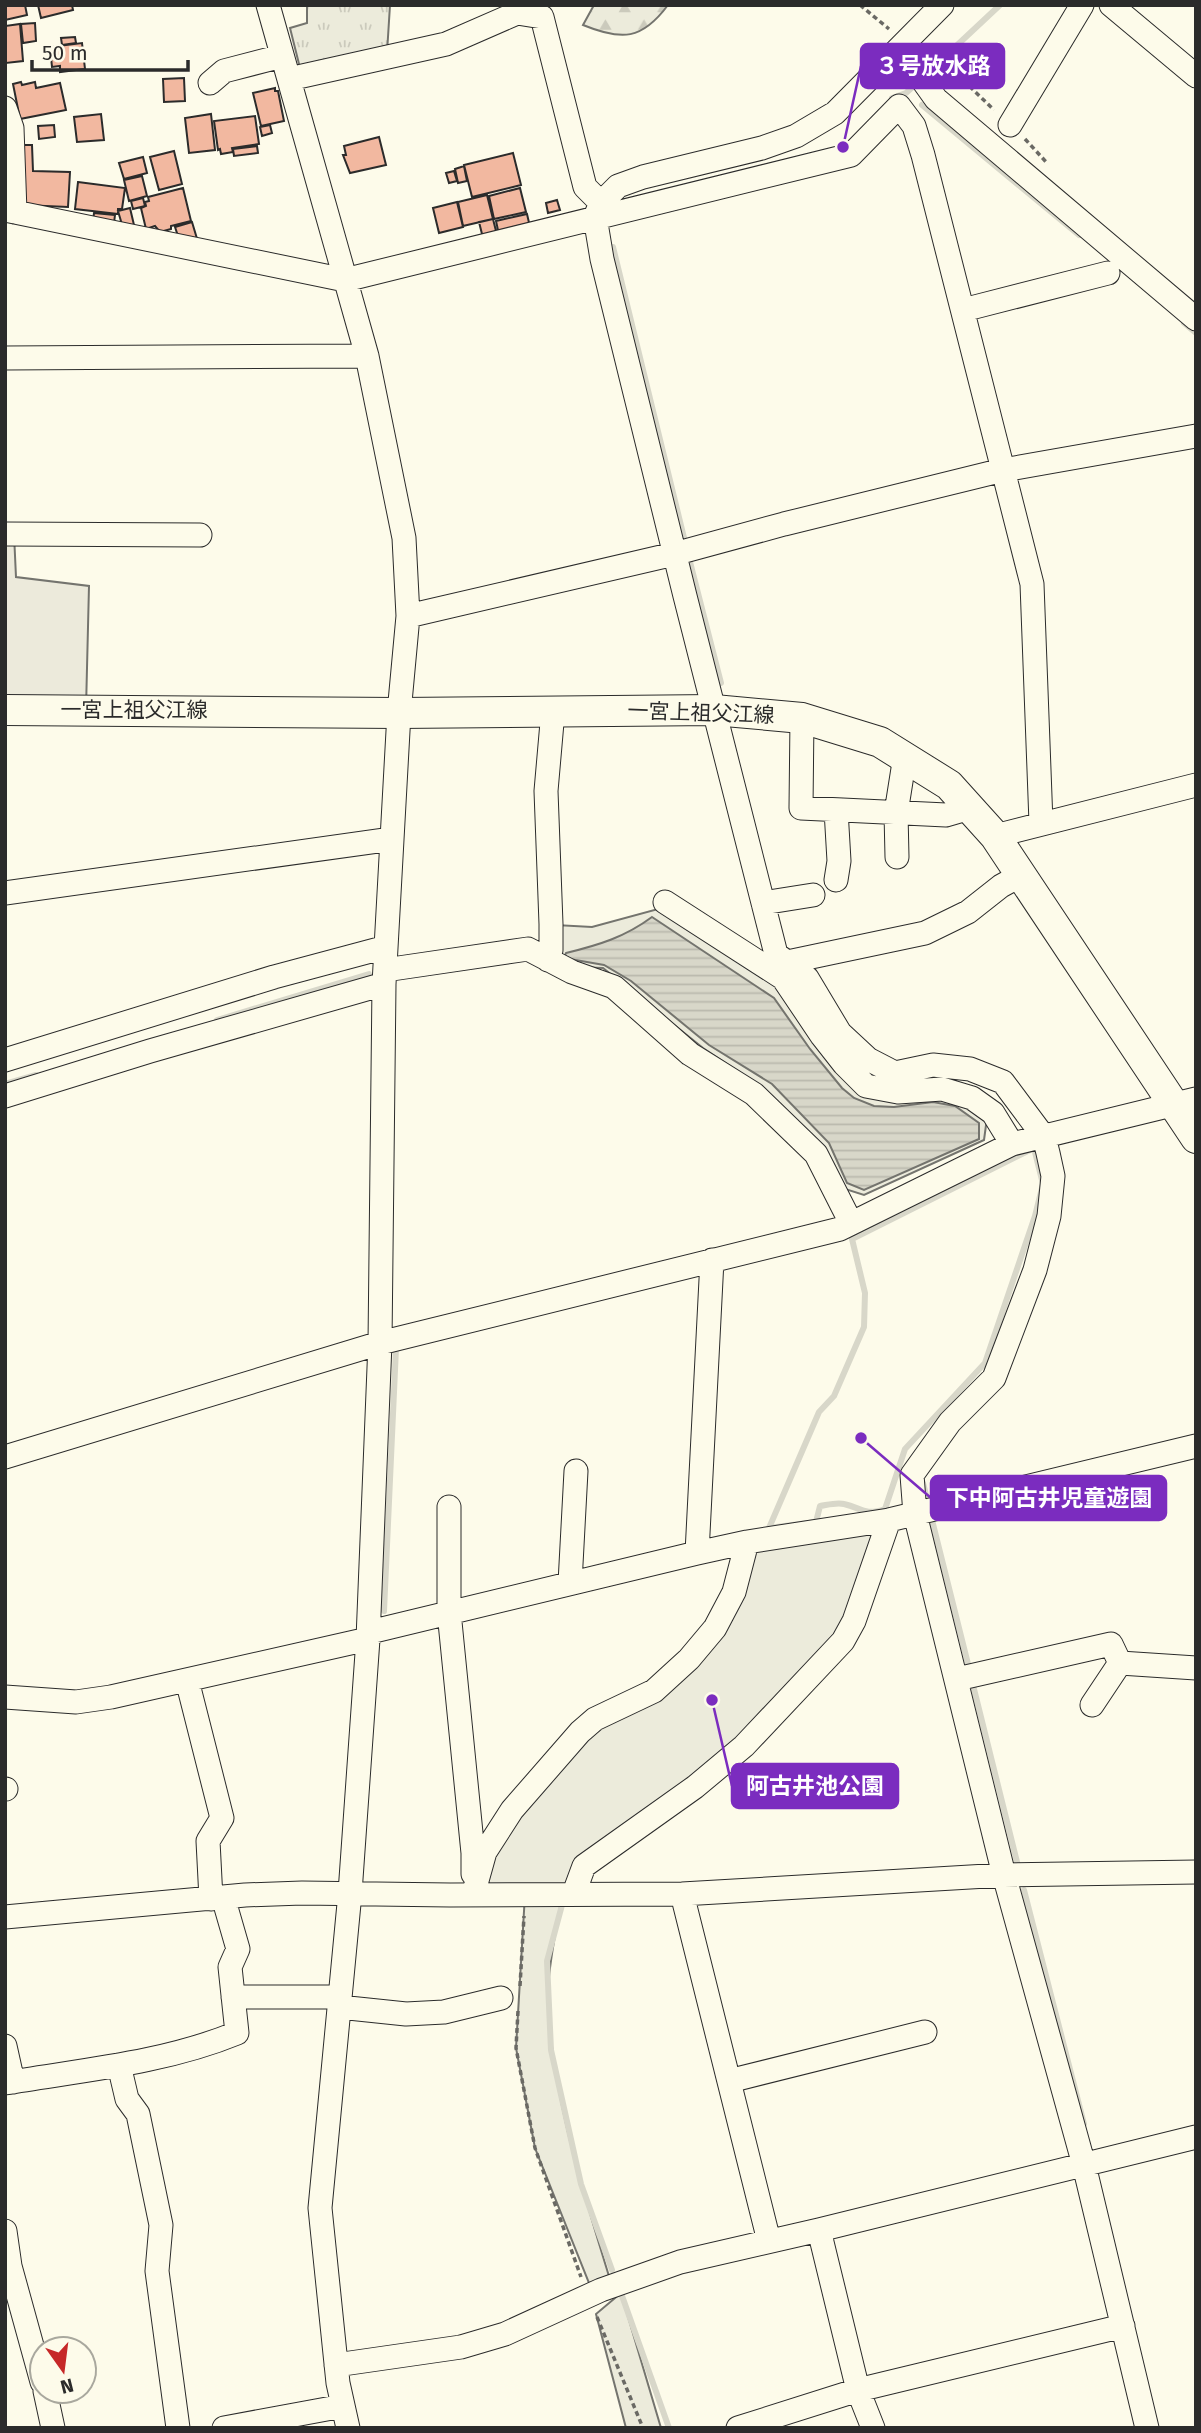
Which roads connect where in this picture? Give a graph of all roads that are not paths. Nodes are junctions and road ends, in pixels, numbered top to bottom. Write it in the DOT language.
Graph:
graph roads {
  1 [pos="268,5"];
  2 [pos="942,5"];
  3 [pos="1082,5"];
  4 [pos="1111,5"];
  5 [pos="900,48"];
  6 [pos="282,56"];
  7 [pos="1196,76"];
  8 [pos="289,79"];
  9 [pos="210,83"];
  10 [pos="5,108"];
  11 [pos="1010,125"];
  12 [pos="598,210"];
  13 [pos="10,211"];
  14 [pos="1108,273"];
  15 [pos="345,279"];
  16 [pos="963,310"];
  17 [pos="1196,319"];
  18 [pos="367,356"];
  19 [pos="5,358"];
  20 [pos="1196,436"];
  21 [pos="1003,470"];
  22 [pos="5,534"];
  23 [pos="200,535"];
  24 [pos="674,554"];
  25 [pos="408,616"];
  26 [pos="714,709"];
  27 [pos="5,710"];
  28 [pos="553,711"];
  29 [pos="399,713"];
  30 [pos="802,718"];
  31 [pos="905,756"];
  32 [pos="1196,785"];
  33 [pos="970,808"];
  34 [pos="836,810"];
  35 [pos="896,813"];
  36 [pos="1041,823"];
  37 [pos="995,836"];
  38 [pos="392,839"];
  39 [pos="897,857"];
  40 [pos="1021,875"];
  41 [pos="835,880"];
  42 [pos="5,893"];
  43 [pos="813,895"];
  44 [pos="665,902"];
  45 [pos="764,903"];
  46 [pos="548,960"];
  47 [pos="777,964"];
  48 [pos="385,967"];
  49 [pos="5,1060"];
  50 [pos="5,1096"];
  51 [pos="1185,1101"];
  52 [pos="1044,1137"];
  53 [pos="1196,1138"];
  54 [pos="1012,1144"];
  55 [pos="851,1223"];
  56 [pos="712,1260"];
  57 [pos="380,1343"];
  58 [pos="1196,1446"];
  59 [pos="5,1457"];
  60 [pos="576,1471"];
  61 [pos="449,1507"];
  62 [pos="915,1514"];
  63 [pos="889,1520"];
  64 [pos="747,1542"];
  65 [pos="697,1553"];
  66 [pos="570,1583"];
  67 [pos="449,1612"];
  68 [pos="368,1639"];
  69 [pos="1120,1663"];
  70 [pos="1196,1668"];
  71 [pos="957,1679"];
  72 [pos="187,1680"];
  73 [pos="5,1697"];
  74 [pos="1092,1705"];
  75 [pos="1196,1872"];
  76 [pos="1004,1875"];
  77 [pos="574,1893"];
  78 [pos="350,1894"];
  79 [pos="682,1894"];
  80 [pos="473,1895"];
  81 [pos="217,1898"];
  82 [pos="5,1917"];
  83 [pos="233,1997"];
  84 [pos="513,2000"];
  85 [pos="340,2002"];
  86 [pos="925,2032"];
  87 [pos="5,2046"];
  88 [pos="118,2065"];
  89 [pos="729,2081"];
  90 [pos="9,2082"];
  91 [pos="1196,2137"];
  92 [pos="1084,2165"];
  93 [pos="819,2230"];
  94 [pos="5,2231"];
  95 [pos="769,2241"];
  96 [pos="1123,2326"];
  97 [pos="29,2335"];
  98 [pos="336,2365"];
  99 [pos="858,2390"];
  100 [pos="47,2405"];
  101 [pos="346,2417"];
  102 [pos="53,2428"];
  103 [pos="178,2428"];
  104 [pos="224,2428"];
  105 [pos="738,2428"];
  106 [pos="873,2428"];
  107 [pos="1147,2428"];
  1 -- 6 [label="street"];
  2 -- 5 [label="street"];
  3 -- 11 [label="street"];
  4 -- 7 [label="street"];
  5 -- 12 [label="street"];
  5 -- 17 [label="street"];
  6 -- 8 [label="street"];
  6 -- 9 [label="street"];
  8 -- 12 [label="street"];
  8 -- 15 [label="street"];
  10 -- 13 [label="street"];
  12 -- 15 [label="street"];
  12 -- 16 [label="street"];
  12 -- 24 [label="street"];
  13 -- 15 [label="street"];
  14 -- 16 [label="street"];
  15 -- 18 [label="street"];
  16 -- 21 [label="street"];
  18 -- 19 [label="street"];
  18 -- 25 [label="street"];
  20 -- 21 [label="street"];
  21 -- 24 [label="street"];
  21 -- 36 [label="street"];
  22 -- 23 [label="street"];
  24 -- 25 [label="street"];
  24 -- 26 [label="street"];
  25 -- 29 [label="street"];
  26 -- 28 [label="main road, 一宮上祖父江線"];
  26 -- 30 [label="main road, 一宮上祖父江線"];
  26 -- 45 [label="street"];
  27 -- 29 [label="main road, 一宮上祖父江線"];
  28 -- 29 [label="main road, 一宮上祖父江線"];
  28 -- 46 [label="street"];
  29 -- 38 [label="street"];
  30 -- 31 [label="main road, 一宮上祖父江線"];
  30 -- 34 [label="street"];
  31 -- 33 [label="main road, 一宮上祖父江線"];
  31 -- 35 [label="street"];
  32 -- 36 [label="street"];
  33 -- 35 [label="street"];
  33 -- 37 [label="main road, 一宮上祖父江線"];
  34 -- 35 [label="street"];
  34 -- 41 [label="street"];
  35 -- 39 [label="street"];
  36 -- 37 [label="street"];
  37 -- 40 [label="main road, 一宮上祖父江線"];
  38 -- 42 [label="street"];
  38 -- 48 [label="street"];
  40 -- 47 [label="street"];
  40 -- 51 [label="main road, 一宮上祖父江線"];
  43 -- 45 [label="street"];
  44 -- 47 [label="street"];
  45 -- 47 [label="street"];
  46 -- 48 [label="street"];
  46 -- 55 [label="street"];
  47 -- 52 [label="street"];
  47 -- 54 [label="street"];
  48 -- 49 [label="street"];
  48 -- 50 [label="street"];
  48 -- 57 [label="street"];
  51 -- 52 [label="street"];
  51 -- 53 [label="main road, 一宮上祖父江線"];
  52 -- 54 [label="street"];
  52 -- 62 [label="street"];
  54 -- 55 [label="street"];
  55 -- 56 [label="street"];
  56 -- 57 [label="street"];
  56 -- 65 [label="street"];
  57 -- 59 [label="street"];
  57 -- 68 [label="street"];
  58 -- 62 [label="street"];
  60 -- 66 [label="street"];
  61 -- 67 [label="street"];
  62 -- 63 [label="street"];
  62 -- 71 [label="street"];
  63 -- 64 [label="street"];
  63 -- 77 [label="street"];
  64 -- 65 [label="street"];
  64 -- 80 [label="street"];
  65 -- 66 [label="street"];
  66 -- 67 [label="street"];
  67 -- 68 [label="street"];
  67 -- 80 [label="street"];
  68 -- 72 [label="street"];
  68 -- 78 [label="street"];
  69 -- 70 [label="street"];
  69 -- 71 [label="street"];
  69 -- 74 [label="street"];
  71 -- 76 [label="street"];
  72 -- 73 [label="street"];
  72 -- 81 [label="street"];
  75 -- 76 [label="street"];
  76 -- 79 [label="street"];
  76 -- 92 [label="street"];
  77 -- 79 [label="street"];
  77 -- 80 [label="street"];
  78 -- 80 [label="street"];
  78 -- 81 [label="street"];
  78 -- 85 [label="street"];
  79 -- 89 [label="street"];
  81 -- 82 [label="street"];
  81 -- 83 [label="street"];
  83 -- 85 [label="street"];
  83 -- 88 [label="street"];
  84 -- 85 [label="street"];
  85 -- 98 [label="street"];
  86 -- 89 [label="street"];
  87 -- 90 [label="street"];
  88 -- 90 [label="street"];
  88 -- 103 [label="street"];
  89 -- 95 [label="street"];
  91 -- 92 [label="street"];
  92 -- 93 [label="street"];
  92 -- 96 [label="street"];
  93 -- 95 [label="street"];
  93 -- 99 [label="street"];
  94 -- 97 [label="street"];
  95 -- 98 [label="street"];
  96 -- 99 [label="street"];
  96 -- 107 [label="street"];
  98 -- 101 [label="street"];
  99 -- 105 [label="street"];
  99 -- 106 [label="street"];
  100 -- 102 [label="street"];
  101 -- 104 [label="street"];
}
